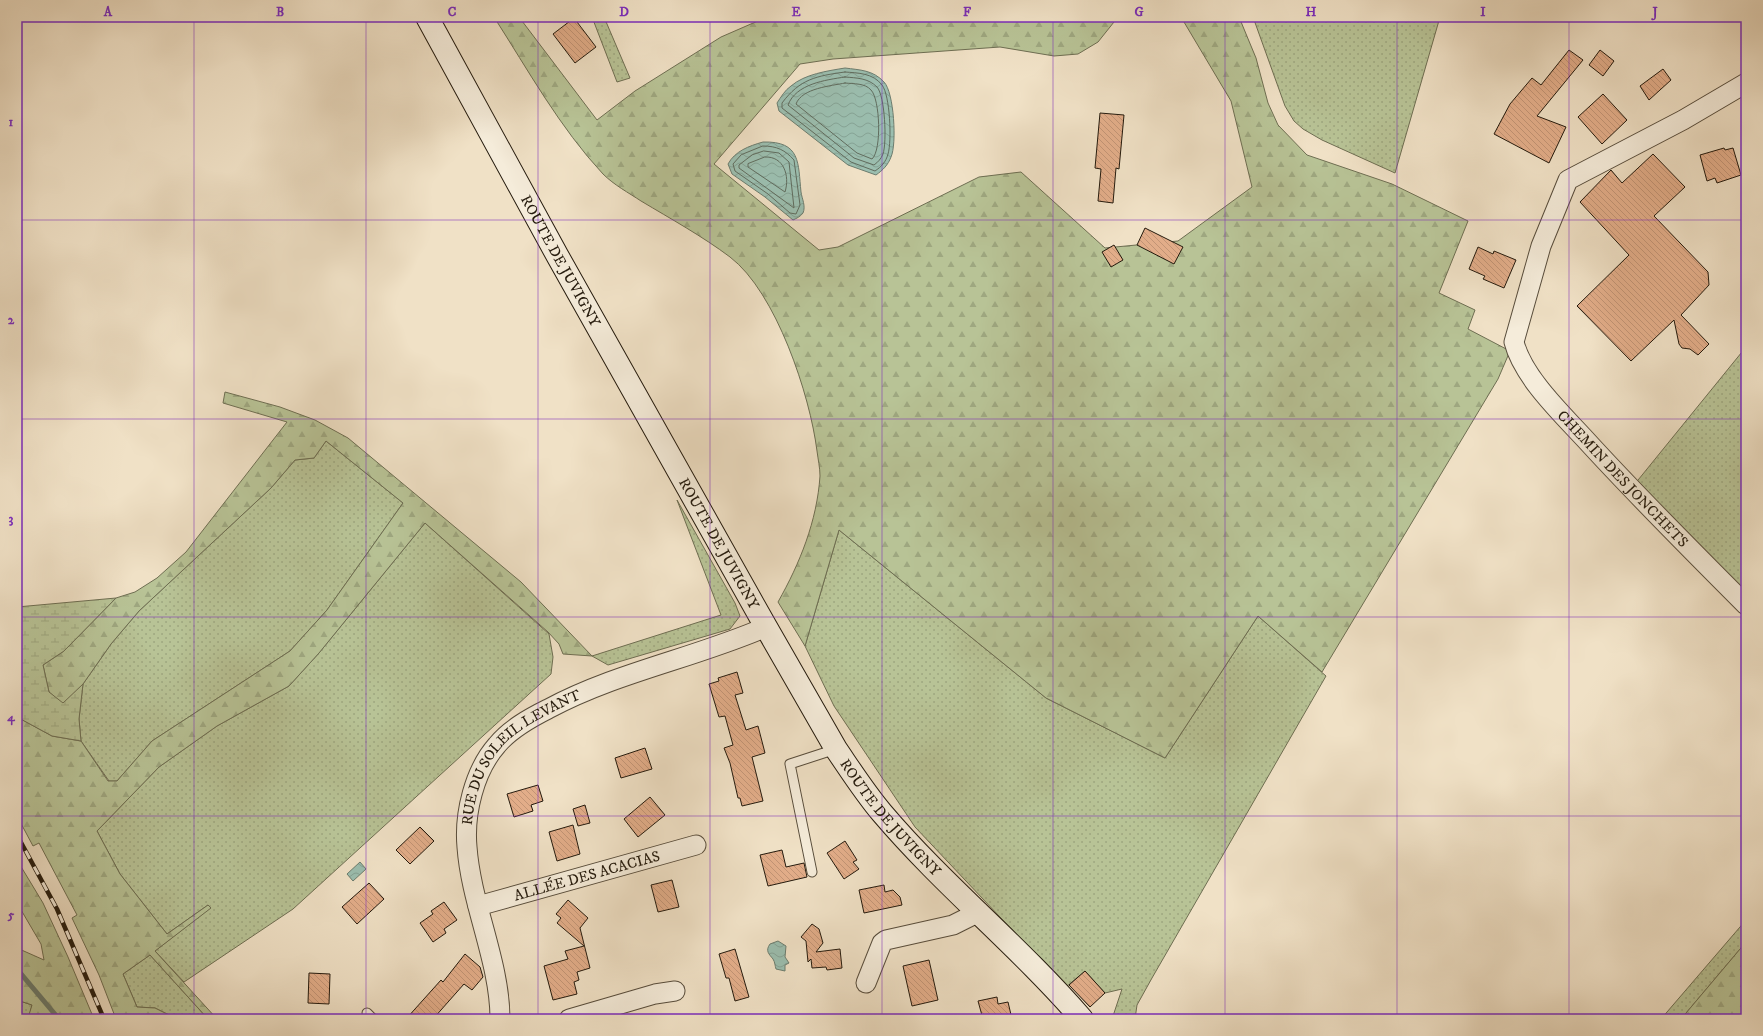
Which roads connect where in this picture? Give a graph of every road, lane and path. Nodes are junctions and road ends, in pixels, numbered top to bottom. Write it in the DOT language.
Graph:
graph roads {
  1 [pos="427,17"];
  2 [pos="1746,83"];
  3 [pos="1746,605"];
  4 [pos="766,627"];
  5 [pos="836,749"];
  6 [pos="696,845"];
  7 [pos="812,872"];
  8 [pos="478,906"];
  9 [pos="979,912"];
  10 [pos="866,983"];
  11 [pos="675,991"];
  12 [pos="500,1019"];
  13 [pos="569,1019"];
  14 [pos="1082,1019"];
  1 -- 4 [label="street, ROUTE DE JUVIGNY"];
  2 -- 3 [label="street, CHEMIN DES JONCHETS"];
  4 -- 5 [label="street, ROUTE DE JUVIGNY"];
  4 -- 8 [label="street, RUE DU SOLEIL LEVANT"];
  5 -- 7 [label="lane"];
  5 -- 9 [label="street, ROUTE DE JUVIGNY"];
  6 -- 8 [label="street, ALLÉE DES ACACIAS"];
  8 -- 12 [label="street, RUE DU SOLEIL LEVANT"];
  9 -- 10 [label="street"];
  9 -- 14 [label="street, ROUTE DE JUVIGNY"];
  11 -- 13 [label="street"];
}
